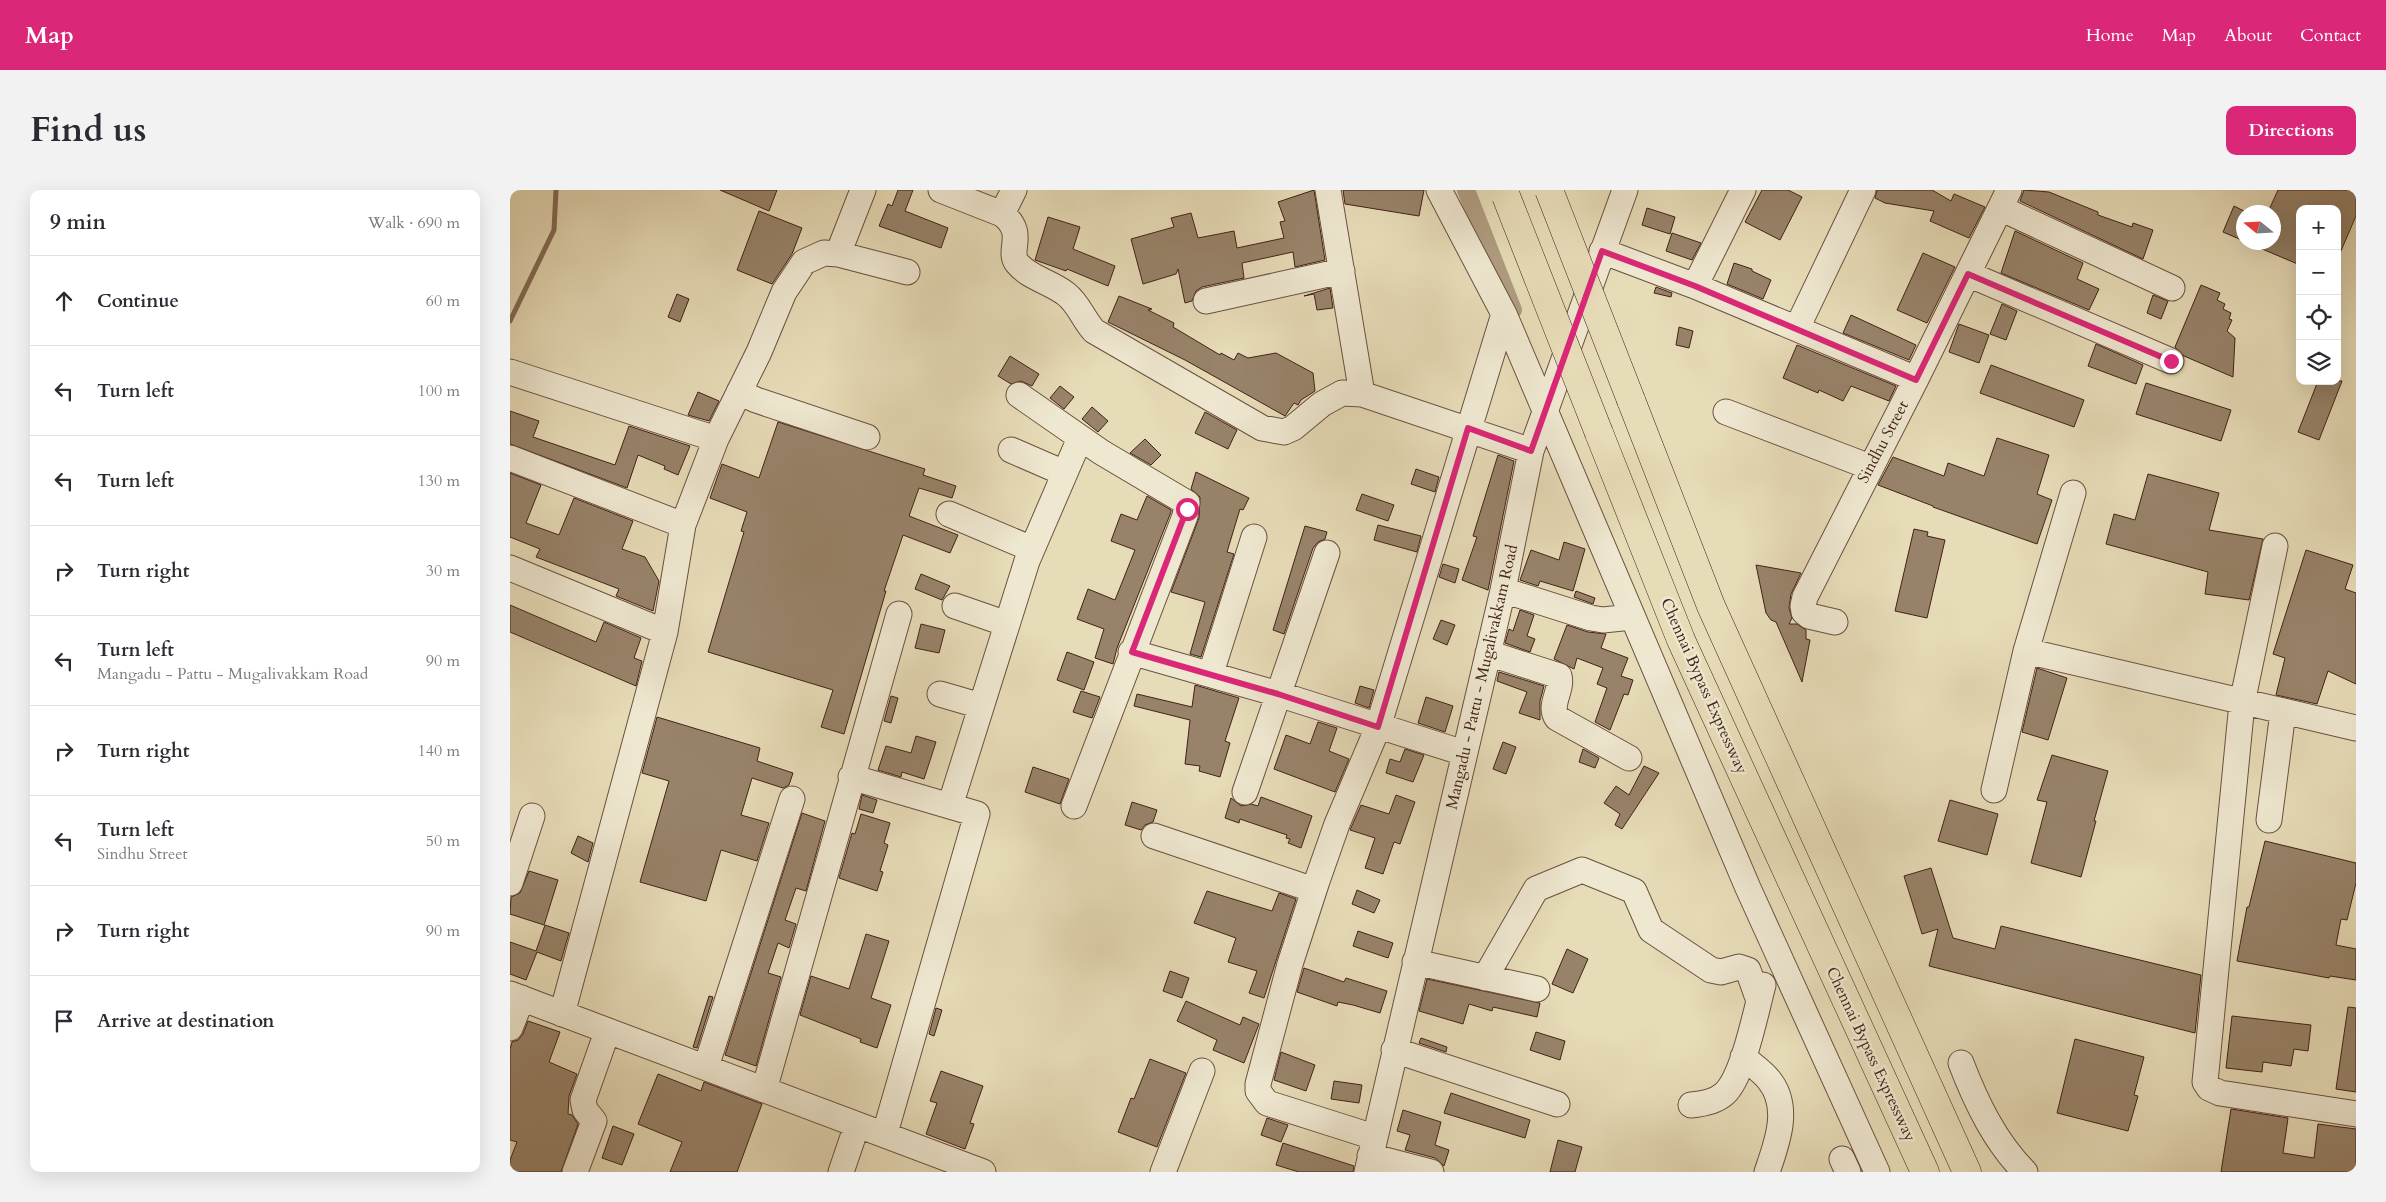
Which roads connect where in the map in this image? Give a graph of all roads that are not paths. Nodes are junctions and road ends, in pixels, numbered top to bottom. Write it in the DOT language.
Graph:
graph roads {
  1 [pos="863,190"];
  2 [pos="941,190"];
  3 [pos="1014,190"];
  4 [pos="1328,190"];
  5 [pos="1439,190"];
  6 [pos="1549,190"];
  7 [pos="1625,190"];
  8 [pos="1743,190"];
  9 [pos="1863,190"];
  10 [pos="1505,193"];
  11 [pos="2005,199"];
  12 [pos="1002,214"];
  13 [pos="1602,251"];
  14 [pos="838,254"];
  15 [pos="1342,271"];
  16 [pos="907,272"];
  17 [pos="1968,274"];
  18 [pos="1695,286"];
  19 [pos="2172,288"];
  20 [pos="1206,301"];
  21 [pos="1504,314"];
  22 [pos="1797,328"];
  23 [pos="2171,361"];
  24 [pos="510,372"];
  25 [pos="1916,380"];
  26 [pos="739,392"];
  27 [pos="1362,394"];
  28 [pos="1018,395"];
  29 [pos="1726,412"];
  30 [pos="1545,414"];
  31 [pos="1468,428"];
  32 [pos="867,437"];
  33 [pos="1080,438"];
  34 [pos="716,439"];
  35 [pos="1011,450"];
  36 [pos="1531,451"];
  37 [pos="510,458"];
  38 [pos="1870,467"];
  39 [pos="1064,473"];
  40 [pos="2073,493"];
  41 [pos="949,514"];
  42 [pos="683,525"];
  43 [pos="1254,537"];
  44 [pos="2275,546"];
  45 [pos="1032,549"];
  46 [pos="1327,553"];
  47 [pos="510,568"];
  48 [pos="1503,590"];
  49 [pos="955,606"];
  50 [pos="899,614"];
  51 [pos="1632,617"];
  52 [pos="1835,622"];
  53 [pos="1007,624"];
  54 [pos="666,632"];
  55 [pos="2026,651"];
  56 [pos="1132,652"];
  57 [pos="1488,653"];
  58 [pos="1211,674"];
  59 [pos="940,694"];
  60 [pos="1278,694"];
  61 [pos="2242,703"];
  62 [pos="981,706"];
  63 [pos="2283,712"];
  64 [pos="1378,727"];
  65 [pos="2356,728"];
  66 [pos="1464,753"];
  67 [pos="1629,758"];
  68 [pos="851,777"];
  69 [pos="1994,790"];
  70 [pos="1245,792"];
  71 [pos="792,799"];
  72 [pos="950,806"];
  73 [pos="1074,806"];
  74 [pos="532,816"];
  75 [pos="2268,820"];
  76 [pos="1154,836"];
  77 [pos="510,883"];
  78 [pos="1314,890"];
  79 [pos="1775,947"];
  80 [pos="1415,962"];
  81 [pos="1485,978"];
  82 [pos="1537,989"];
  83 [pos="516,996"];
  84 [pos="1759,1001"];
  85 [pos="562,1014"];
  86 [pos="510,1028"];
  87 [pos="608,1032"];
  88 [pos="1394,1050"];
  89 [pos="1743,1057"];
  90 [pos="1960,1063"];
  91 [pos="706,1067"];
  92 [pos="1202,1071"];
  93 [pos="764,1090"];
  94 [pos="1557,1104"];
  95 [pos="1691,1106"];
  96 [pos="2356,1114"];
  97 [pos="857,1125"];
  98 [pos="885,1134"];
  99 [pos="1370,1155"];
  100 [pos="575,1172"];
  101 [pos="841,1172"];
  102 [pos="983,1172"];
  103 [pos="1163,1172"];
  104 [pos="1430,1172"];
  105 [pos="1767,1172"];
  106 [pos="1838,1172"];
  107 [pos="1848,1172"];
  108 [pos="1877,1172"];
  109 [pos="1925,1172"];
  110 [pos="1967,1172"];
  111 [pos="2025,1172"];
  1 -- 14 [label="street"];
  2 -- 12 [label="street"];
  3 -- 12 [label="street"];
  4 -- 15 [label="street"];
  5 -- 21 [label="street"];
  6 -- 110 [label="highway, bridge"];
  7 -- 13 [label="street, Mangadu - Pattu - Mugalivakkam Road"];
  8 -- 18 [label="street"];
  9 -- 22 [label="street"];
  10 -- 109 [label="highway, Chennai Bypass Expressway, bridge"];
  11 -- 17 [label="street, Sindhu Street"];
  11 -- 19 [label="street"];
  12 -- 27 [label="street"];
  13 -- 18 [label="street"];
  13 -- 30 [label="street, Mangadu - Pattu - Mugalivakkam Road"];
  14 -- 16 [label="street"];
  14 -- 26 [label="street"];
  15 -- 20 [label="street"];
  15 -- 27 [label="street"];
  17 -- 23 [label="street"];
  17 -- 25 [label="street, Sindhu Street"];
  18 -- 22 [label="street"];
  21 -- 30 [label="street"];
  21 -- 31 [label="street"];
  22 -- 25 [label="street"];
  24 -- 34 [label="street"];
  25 -- 38 [label="street, Sindhu Street"];
  26 -- 32 [label="street"];
  26 -- 34 [label="street"];
  27 -- 31 [label="street"];
  28 -- 33 [label="street"];
  29 -- 38 [label="street"];
  30 -- 36 [label="street, Mangadu - Pattu - Mugalivakkam Road"];
  30 -- 51 [label="street"];
  31 -- 36 [label="street"];
  31 -- 64 [label="street"];
  33 -- 39 [label="street"];
  33 -- 56 [label="street"];
  34 -- 42 [label="street"];
  35 -- 39 [label="street"];
  36 -- 48 [label="street, Mangadu - Pattu - Mugalivakkam Road"];
  37 -- 42 [label="street"];
  38 -- 52 [label="street, Sindhu Street"];
  39 -- 45 [label="street"];
  40 -- 55 [label="street"];
  41 -- 45 [label="street"];
  42 -- 54 [label="street"];
  43 -- 58 [label="street"];
  44 -- 61 [label="street"];
  45 -- 53 [label="street"];
  46 -- 60 [label="street"];
  47 -- 54 [label="street"];
  48 -- 51 [label="street"];
  48 -- 57 [label="street, Mangadu - Pattu - Mugalivakkam Road"];
  49 -- 53 [label="street"];
  50 -- 68 [label="street"];
  51 -- 79 [label="street"];
  53 -- 62 [label="street"];
  54 -- 85 [label="street"];
  55 -- 61 [label="street"];
  55 -- 69 [label="street"];
  56 -- 58 [label="street"];
  56 -- 73 [label="street"];
  57 -- 66 [label="street, Mangadu - Pattu - Mugalivakkam Road"];
  57 -- 67 [label="street"];
  58 -- 60 [label="street"];
  59 -- 62 [label="street"];
  60 -- 64 [label="street"];
  60 -- 70 [label="street"];
  61 -- 63 [label="street"];
  61 -- 96 [label="street"];
  62 -- 72 [label="street"];
  63 -- 65 [label="street"];
  63 -- 75 [label="street"];
  64 -- 66 [label="street"];
  64 -- 78 [label="street"];
  66 -- 80 [label="street, Mangadu - Pattu - Mugalivakkam Road"];
  68 -- 72 [label="street"];
  68 -- 93 [label="street"];
  71 -- 91 [label="street"];
  72 -- 98 [label="street"];
  74 -- 77 [label="street"];
  76 -- 78 [label="street"];
  78 -- 99 [label="street"];
  79 -- 84 [label="street"];
  79 -- 108 [label="street"];
  80 -- 81 [label="street"];
  80 -- 88 [label="street, Mangadu - Pattu - Mugalivakkam Road"];
  81 -- 82 [label="street"];
  81 -- 84 [label="street"];
  83 -- 85 [label="street"];
  83 -- 86 [label="street"];
  84 -- 89 [label="street"];
  85 -- 87 [label="street"];
  87 -- 91 [label="street"];
  87 -- 100 [label="street"];
  88 -- 94 [label="street"];
  88 -- 99 [label="street, Mangadu - Pattu - Mugalivakkam Road"];
  89 -- 95 [label="street"];
  89 -- 105 [label="street"];
  90 -- 111 [label="street"];
  91 -- 93 [label="street"];
  92 -- 103 [label="street"];
  93 -- 97 [label="street"];
  97 -- 98 [label="street"];
  97 -- 101 [label="street"];
  98 -- 102 [label="street"];
  99 -- 104 [label="street"];
  106 -- 107 [label="street"];
}
